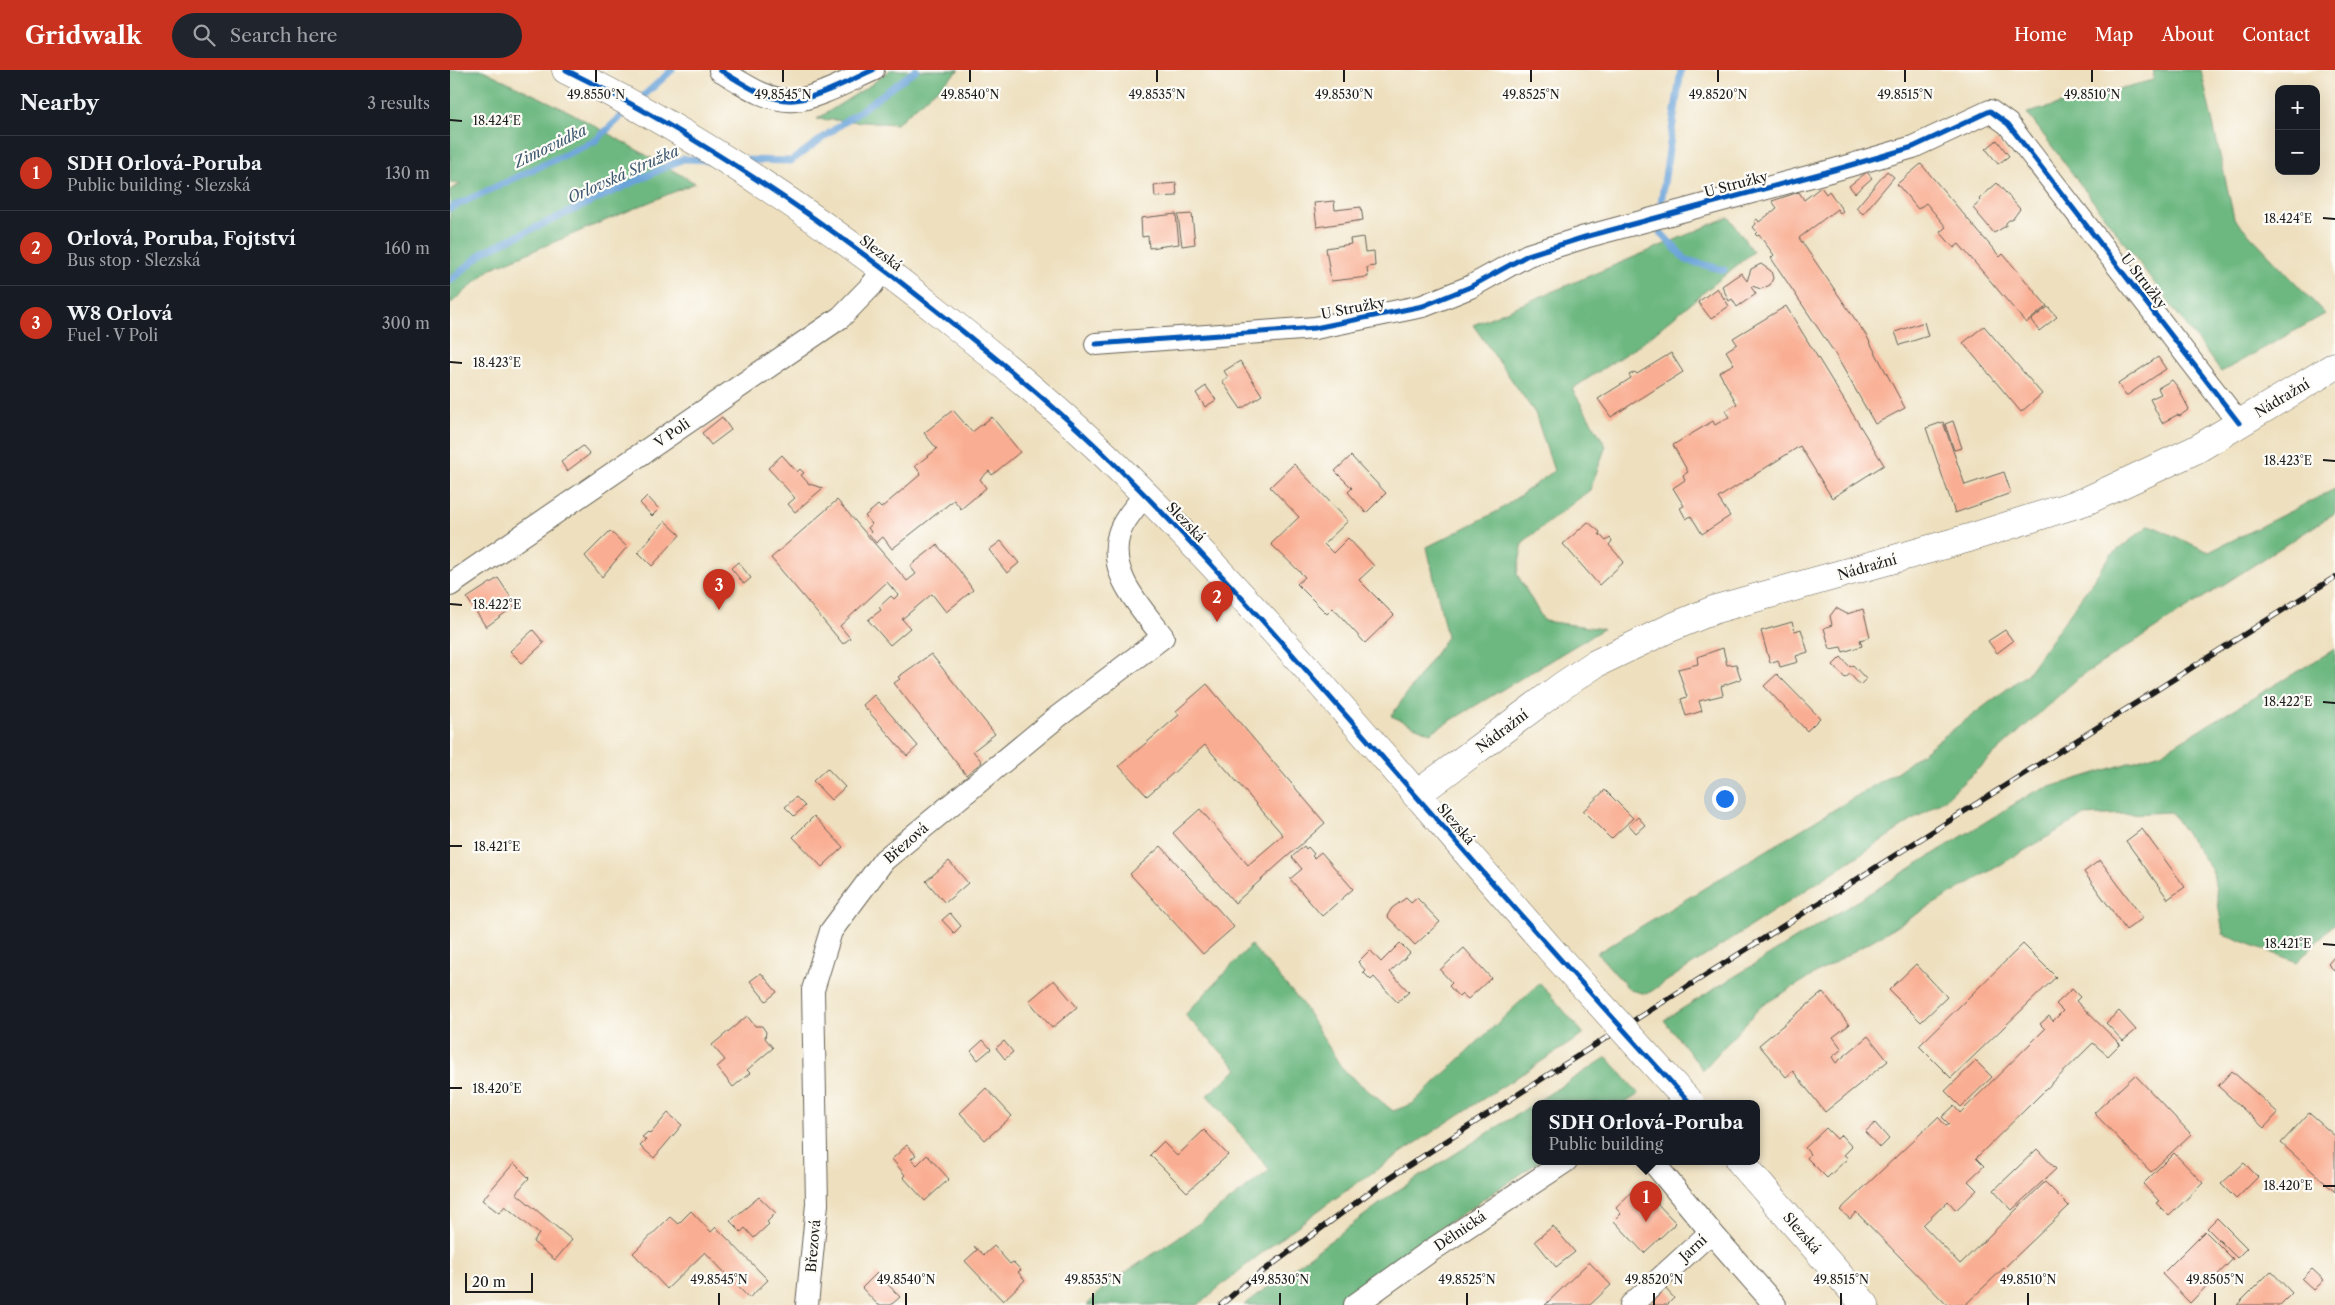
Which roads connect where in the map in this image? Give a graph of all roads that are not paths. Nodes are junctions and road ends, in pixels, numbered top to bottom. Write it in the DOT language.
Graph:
graph roads {
  1 [pos="566,70"];
  2 [pos="720,70"];
  3 [pos="873,70"];
  4 [pos="884,268"];
  5 [pos="1096,344"];
  6 [pos="2335,366"];
  7 [pos="2239,423"];
  8 [pos="1145,495"];
  9 [pos="450,586"];
  10 [pos="1416,795"];
  11 [pos="1687,1100"];
  12 [pos="1560,1165"];
  13 [pos="1655,1165"];
  14 [pos="1743,1165"];
  15 [pos="1711,1232"];
  16 [pos="807,1305"];
  17 [pos="1355,1305"];
  18 [pos="1631,1305"];
  19 [pos="1776,1305"];
  20 [pos="1865,1305"];
  1 -- 4 [label="street, Slezská"];
  2 -- 3 [label="street"];
  4 -- 8 [label="street, Slezská"];
  4 -- 9 [label="street, V Poli"];
  5 -- 7 [label="street, U Stružky"];
  6 -- 7 [label="street, Nádražní"];
  7 -- 10 [label="street, Nádražní"];
  8 -- 10 [label="street, Slezská"];
  8 -- 16 [label="street, Březová"];
  10 -- 11 [label="street, Slezská, bridge"];
  12 -- 17 [label="street, Dělnická"];
  13 -- 15 [label="street"];
  14 -- 20 [label="street, Slezská"];
  15 -- 18 [label="street, Jarní"];
  15 -- 19 [label="street"];
}
